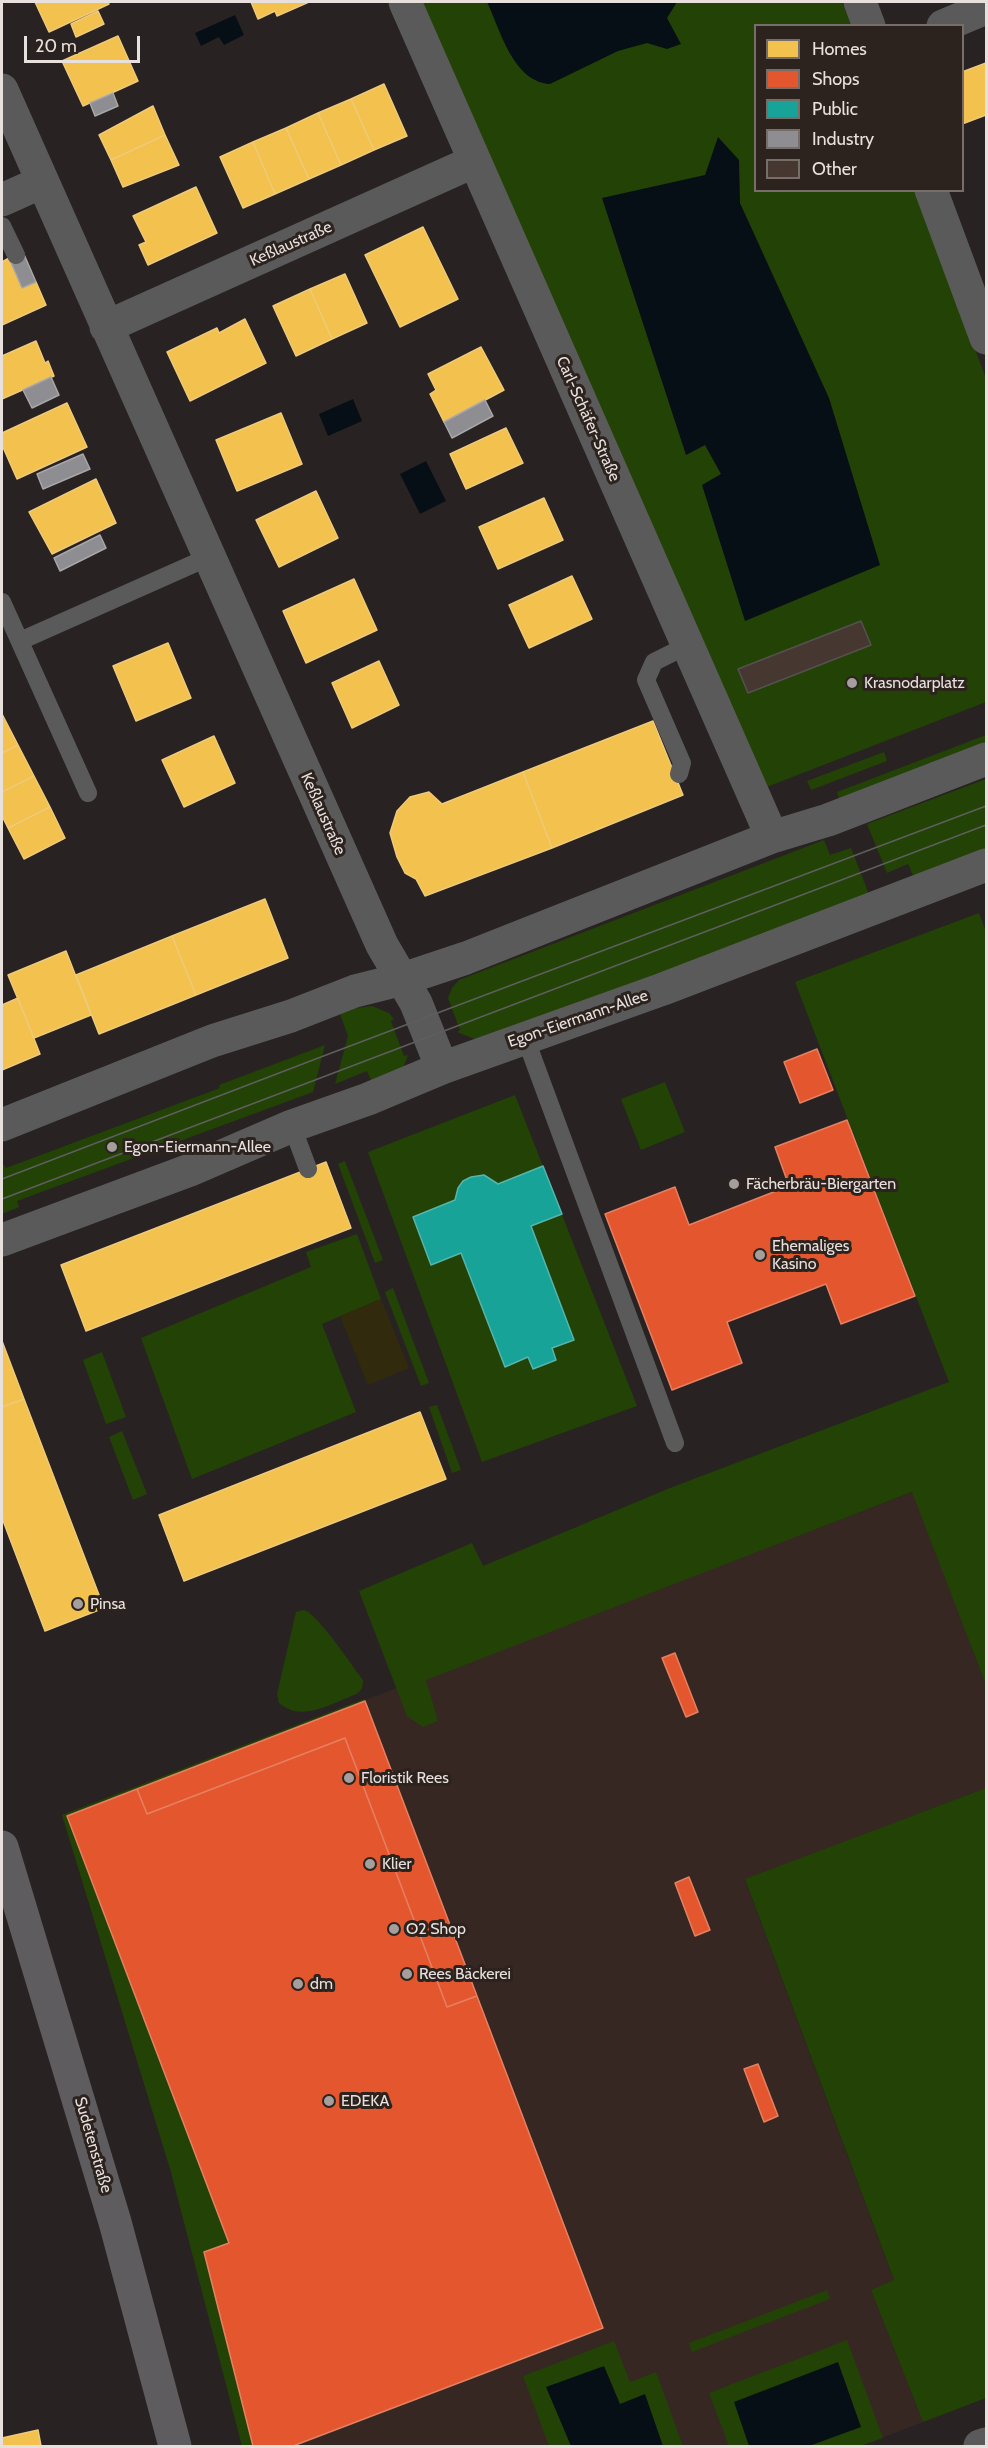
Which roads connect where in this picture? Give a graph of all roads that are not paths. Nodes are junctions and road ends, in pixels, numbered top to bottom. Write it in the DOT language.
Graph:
graph roads {
  1 [pos="405,2"];
  2 [pos="860,2"];
  3 [pos="987,8"];
  4 [pos="868,24"];
  5 [pos="948,24"];
  6 [pos="2,90"];
  7 [pos="475,161"];
  8 [pos="42,182"];
  9 [pos="932,192"];
  10 [pos="2,200"];
  11 [pos="2,226"];
  12 [pos="16,255"];
  13 [pos="106,327"];
  14 [pos="987,338"];
  15 [pos="209,557"];
  16 [pos="2,602"];
  17 [pos="20,641"];
  18 [pos="687,645"];
  19 [pos="987,759"];
  20 [pos="680,774"];
  21 [pos="88,793"];
  22 [pos="772,837"];
  23 [pos="987,865"];
  24 [pos="403,979"];
  25 [pos="525,1037"];
  26 [pos="442,1068"];
  27 [pos="2,1125"];
  28 [pos="292,1126"];
  29 [pos="308,1169"];
  30 [pos="2,1240"];
  31 [pos="675,1443"];
  32 [pos="2,1847"];
  33 [pos="987,2444"];
  34 [pos="175,2446"];
  35 [pos="980,2446"];
  1 -- 7 [label="street, Carl-Schäfer-Straße"];
  2 -- 4 [label="street"];
  3 -- 5 [label="street"];
  6 -- 8 [label="street, Keßlaustraße"];
  7 -- 13 [label="street, Keßlaustraße"];
  7 -- 18 [label="street, Carl-Schäfer-Straße"];
  8 -- 10 [label="street"];
  8 -- 13 [label="street, Keßlaustraße"];
  9 -- 14 [label="street"];
  11 -- 12 [label="lane"];
  13 -- 15 [label="street, Keßlaustraße"];
  15 -- 17 [label="lane"];
  15 -- 24 [label="street, Keßlaustraße"];
  16 -- 17 [label="lane"];
  17 -- 21 [label="lane"];
  18 -- 20 [label="lane"];
  18 -- 22 [label="street, Carl-Schäfer-Straße"];
  19 -- 22 [label="street"];
  22 -- 24 [label="street"];
  23 -- 25 [label="street, Egon-Eiermann-Allee"];
  24 -- 26 [label="street, Keßlaustraße"];
  24 -- 27 [label="street"];
  25 -- 26 [label="street, Egon-Eiermann-Allee"];
  25 -- 31 [label="lane"];
  26 -- 28 [label="street, Egon-Eiermann-Allee"];
  28 -- 29 [label="lane"];
  28 -- 30 [label="street, Egon-Eiermann-Allee"];
  32 -- 34 [label="main road, Sudetenstraße"];
  33 -- 35 [label="street"];
}
